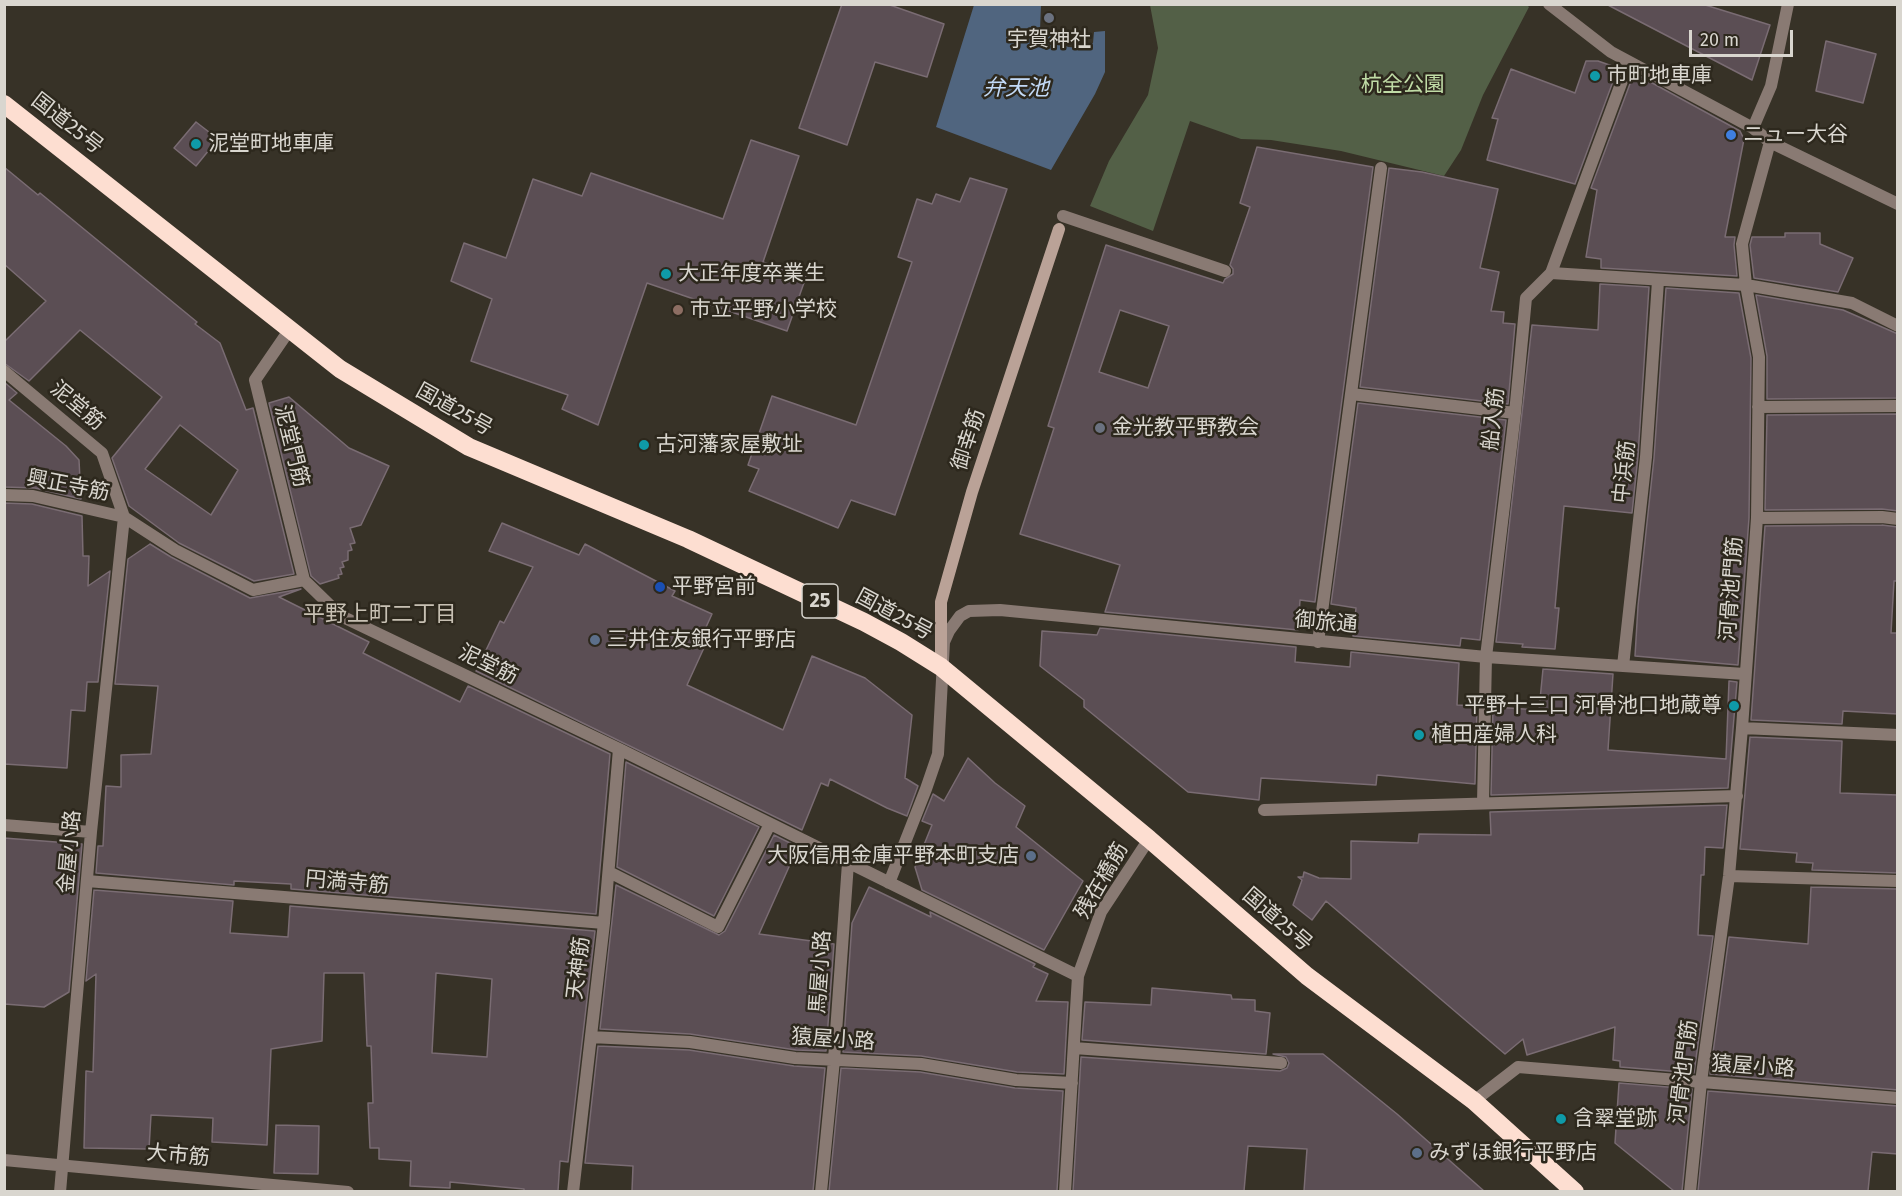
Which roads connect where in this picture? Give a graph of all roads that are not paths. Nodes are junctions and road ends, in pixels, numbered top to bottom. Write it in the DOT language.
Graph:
graph roads {
  1 [pos="1550,4"];
  2 [pos="1788,5"];
  3 [pos="1629,62"];
  4 [pos="4,104"];
  5 [pos="1753,128"];
  6 [pos="1770,142"];
  7 [pos="1382,168"];
  8 [pos="1898,204"];
  9 [pos="1063,216"];
  10 [pos="1059,229"];
  11 [pos="1225,272"];
  12 [pos="1551,273"];
  13 [pos="1658,281"];
  14 [pos="1746,285"];
  15 [pos="1898,326"];
  16 [pos="290,329"];
  17 [pos="4,371"];
  18 [pos="1351,394"];
  19 [pos="1898,406"];
  20 [pos="1758,407"];
  21 [pos="1515,413"];
  22 [pos="4,495"];
  23 [pos="124,517"];
  24 [pos="1757,518"];
  25 [pos="1898,519"];
  26 [pos="304,580"];
  27 [pos="1318,642"];
  28 [pos="1486,657"];
  29 [pos="1623,666"];
  30 [pos="941,667"];
  31 [pos="1745,674"];
  32 [pos="1742,728"];
  33 [pos="1898,735"];
  34 [pos="619,749"];
  35 [pos="1737,796"];
  36 [pos="1483,803"];
  37 [pos="1264,810"];
  38 [pos="770,824"];
  39 [pos="4,825"];
  40 [pos="91,832"];
  41 [pos="1149,839"];
  42 [pos="848,863"];
  43 [pos="609,872"];
  44 [pos="1729,876"];
  45 [pos="87,881"];
  46 [pos="1898,881"];
  47 [pos="889,883"];
  48 [pos="604,923"];
  49 [pos="1078,976"];
  50 [pos="591,1037"];
  51 [pos="1074,1048"];
  52 [pos="834,1060"];
  53 [pos="1281,1063"];
  54 [pos="1701,1082"];
  55 [pos="1072,1083"];
  56 [pos="1898,1098"];
  57 [pos="1474,1101"];
  58 [pos="4,1160"];
  59 [pos="62,1165"];
  60 [pos="60,1191"];
  61 [pos="348,1191"];
  62 [pos="573,1191"];
  63 [pos="821,1191"];
  64 [pos="1065,1191"];
  65 [pos="1575,1191"];
  66 [pos="1690,1191"];
  1 -- 3 [label="street"];
  2 -- 5 [label="street"];
  3 -- 5 [label="street"];
  3 -- 12 [label="street, 船入筋"];
  4 -- 16 [label="highway, 国道25号 / 25"];
  5 -- 6 [label="street"];
  6 -- 8 [label="street"];
  6 -- 14 [label="street, 河骨池門筋"];
  7 -- 18 [label="street"];
  9 -- 11 [label="street"];
  10 -- 30 [label="street, 御幸筋"];
  12 -- 13 [label="street"];
  12 -- 21 [label="street, 船入筋"];
  13 -- 14 [label="street"];
  13 -- 29 [label="street, 中浜筋"];
  14 -- 15 [label="street"];
  14 -- 20 [label="street, 河骨池門筋"];
  16 -- 26 [label="street, 泥堂門筋"];
  16 -- 30 [label="highway, 国道25号 / 25"];
  17 -- 23 [label="street, 泥堂筋"];
  18 -- 21 [label="street"];
  18 -- 27 [label="street"];
  19 -- 20 [label="street"];
  20 -- 24 [label="street, 河骨池門筋"];
  21 -- 28 [label="street, 船入筋"];
  22 -- 23 [label="street, 興正寺筋"];
  23 -- 26 [label="street"];
  23 -- 40 [label="street, 金屋小路"];
  24 -- 25 [label="street"];
  24 -- 31 [label="street, 河骨池門筋"];
  26 -- 34 [label="street, 泥堂筋"];
  27 -- 28 [label="street, 御旅通"];
  27 -- 30 [label="street, 御旅通"];
  28 -- 29 [label="street, 御旅通"];
  28 -- 36 [label="street, 船入筋"];
  29 -- 31 [label="street, 御旅通"];
  30 -- 41 [label="highway, 国道25号 / 25"];
  30 -- 47 [label="street"];
  31 -- 32 [label="street, 河骨池門筋"];
  32 -- 33 [label="street"];
  32 -- 35 [label="street, 河骨池門筋"];
  34 -- 38 [label="street, 泥堂筋"];
  34 -- 43 [label="street, 天神筋"];
  35 -- 36 [label="street"];
  35 -- 44 [label="street, 河骨池門筋"];
  36 -- 37 [label="street"];
  38 -- 42 [label="street, 泥堂筋"];
  38 -- 43 [label="street"];
  39 -- 40 [label="street"];
  40 -- 45 [label="street, 金屋小路"];
  41 -- 49 [label="street, 残在橋筋"];
  41 -- 57 [label="highway, 国道25号 / 25"];
  42 -- 47 [label="street, 泥堂筋"];
  42 -- 52 [label="street, 馬屋小路"];
  43 -- 48 [label="street, 天神筋"];
  44 -- 46 [label="street"];
  44 -- 54 [label="street, 河骨池門筋"];
  45 -- 48 [label="street, 円満寺筋"];
  45 -- 59 [label="street, 金屋小路"];
  47 -- 49 [label="street, 泥堂筋"];
  48 -- 50 [label="street, 天神筋"];
  49 -- 51 [label="street, 残在橋筋"];
  50 -- 52 [label="street, 猿屋小路"];
  50 -- 62 [label="street, 天神筋"];
  51 -- 53 [label="street"];
  51 -- 55 [label="street, 残在橋筋"];
  52 -- 55 [label="street, 猿屋小路"];
  52 -- 63 [label="street, 馬屋小路"];
  54 -- 56 [label="street, 猿屋小路"];
  54 -- 57 [label="street, 猿屋小路"];
  54 -- 66 [label="street, 河骨池門筋"];
  55 -- 64 [label="street, 残在橋筋"];
  57 -- 65 [label="highway, 国道25号 / 25"];
  58 -- 59 [label="street, 大市筋"];
  59 -- 60 [label="street, 金屋小路"];
  59 -- 61 [label="street, 大市筋"];
}
